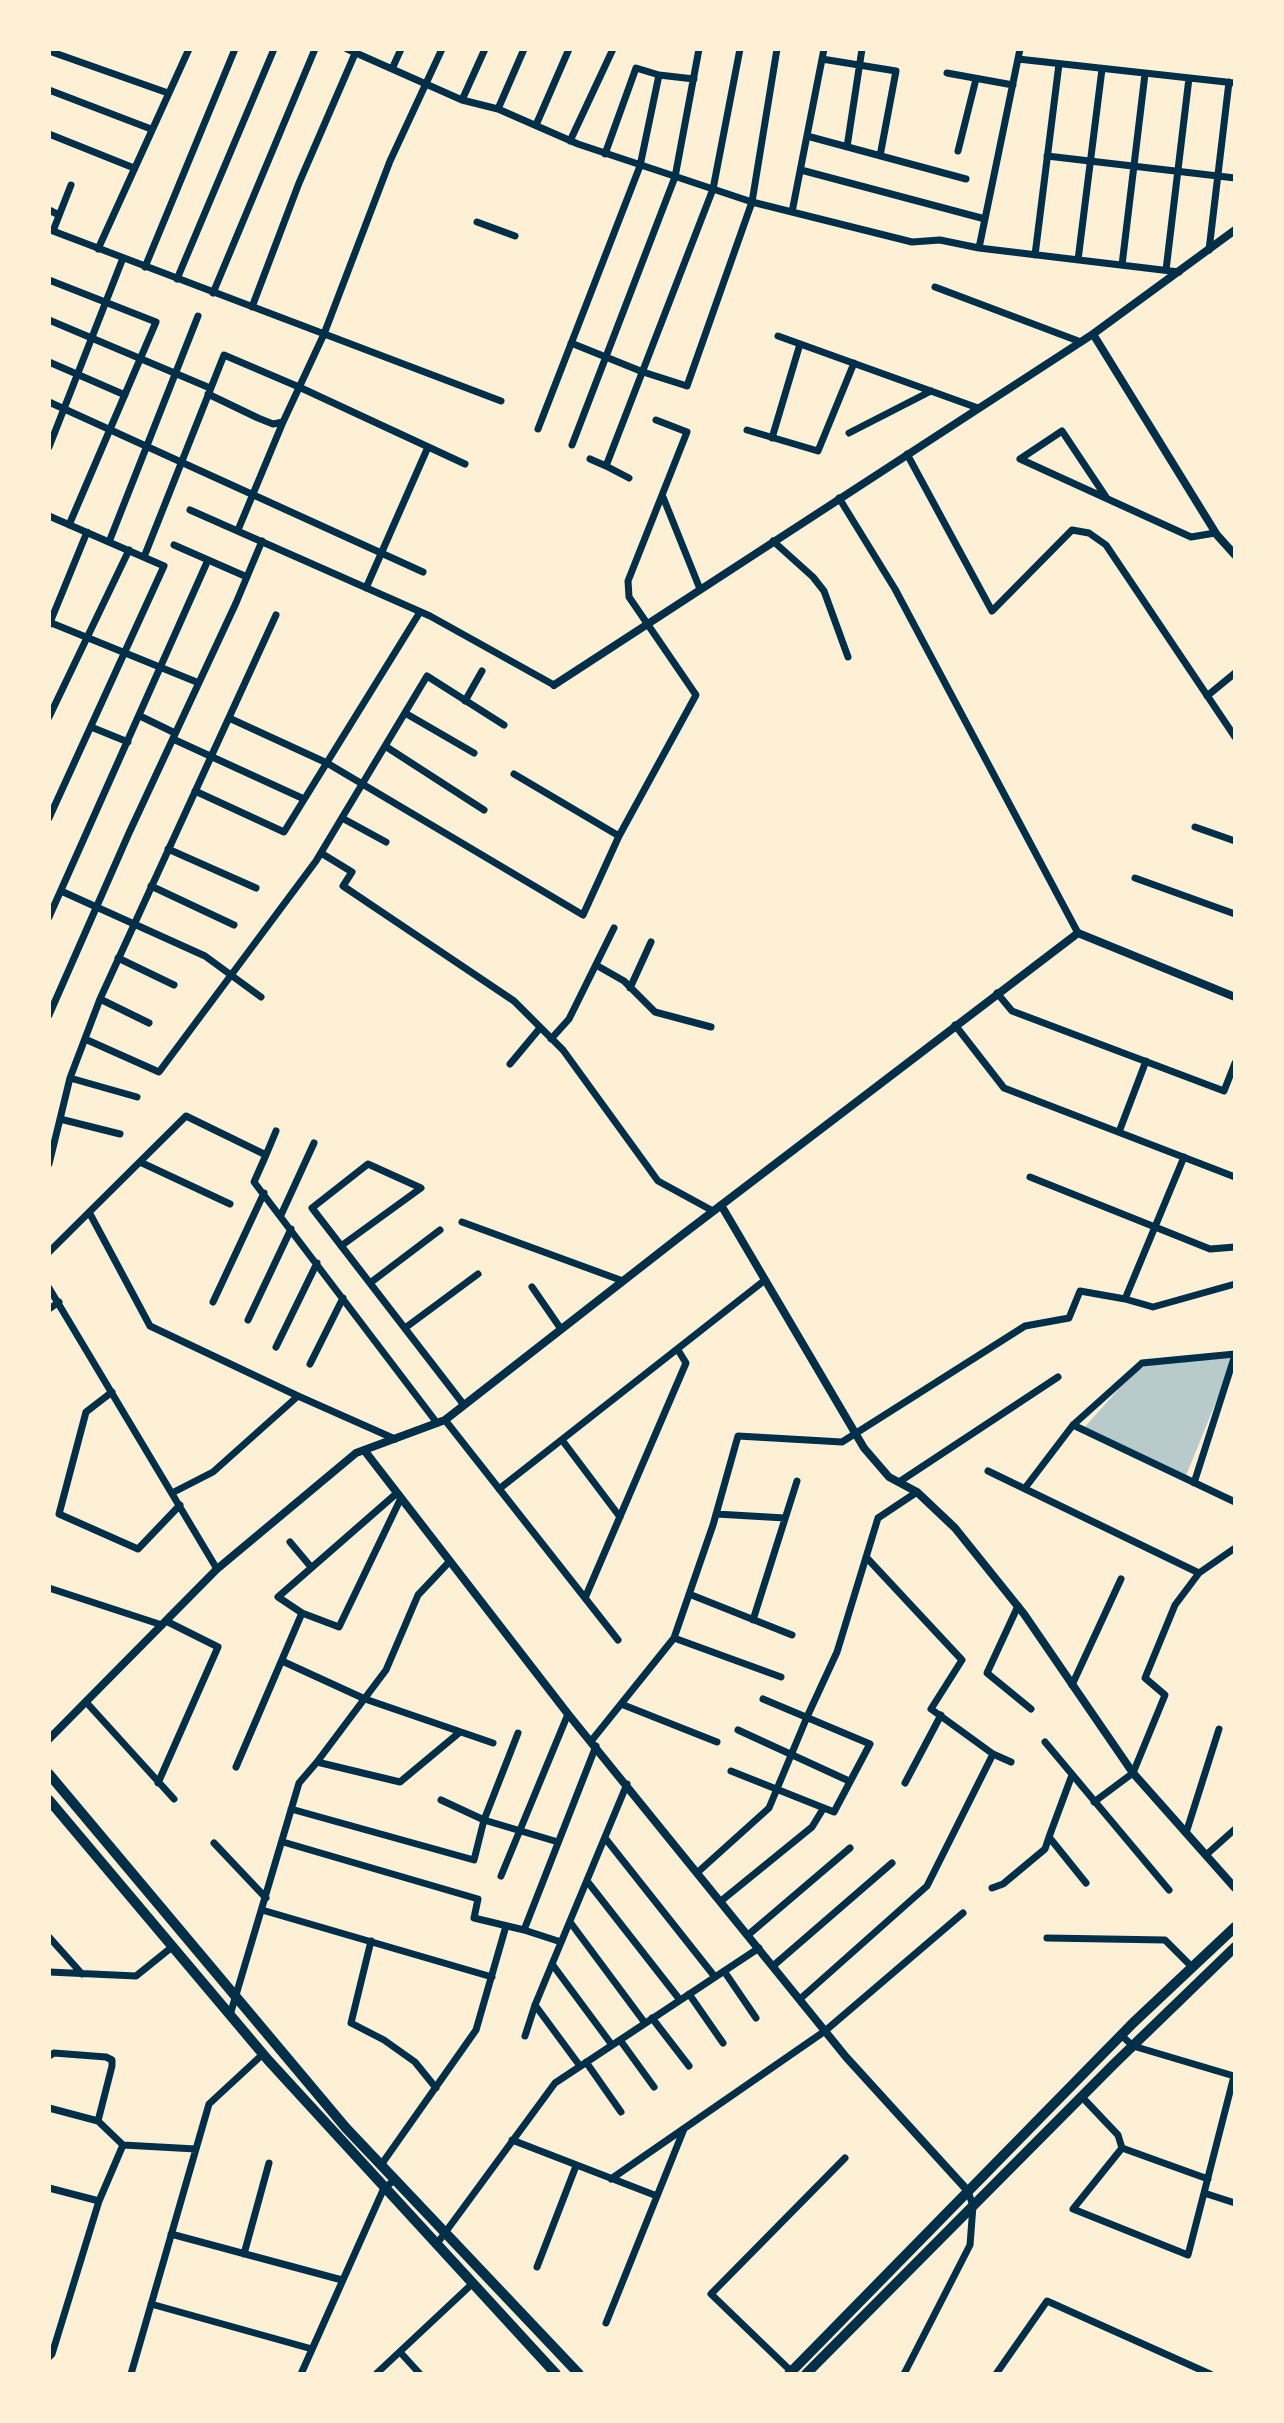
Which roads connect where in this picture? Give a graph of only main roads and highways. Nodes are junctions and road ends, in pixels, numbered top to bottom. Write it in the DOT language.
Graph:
graph roads {
  1 [pos="49,1774"];
  2 [pos="49,1800"];
  3 [pos="1235,1927"];
  4 [pos="1235,1948"];
  5 [pos="566,2361"];
  6 [pos="555,2373"];
  7 [pos="792,2373"];
  8 [pos="579,2374"];
  9 [pos="806,2374"];
  1 -- 5 [label="main road"];
  2 -- 6 [label="main road"];
  3 -- 7 [label="main road"];
  4 -- 9 [label="main road"];
  5 -- 6 [label="main road"];
  5 -- 8 [label="main road"];
}
